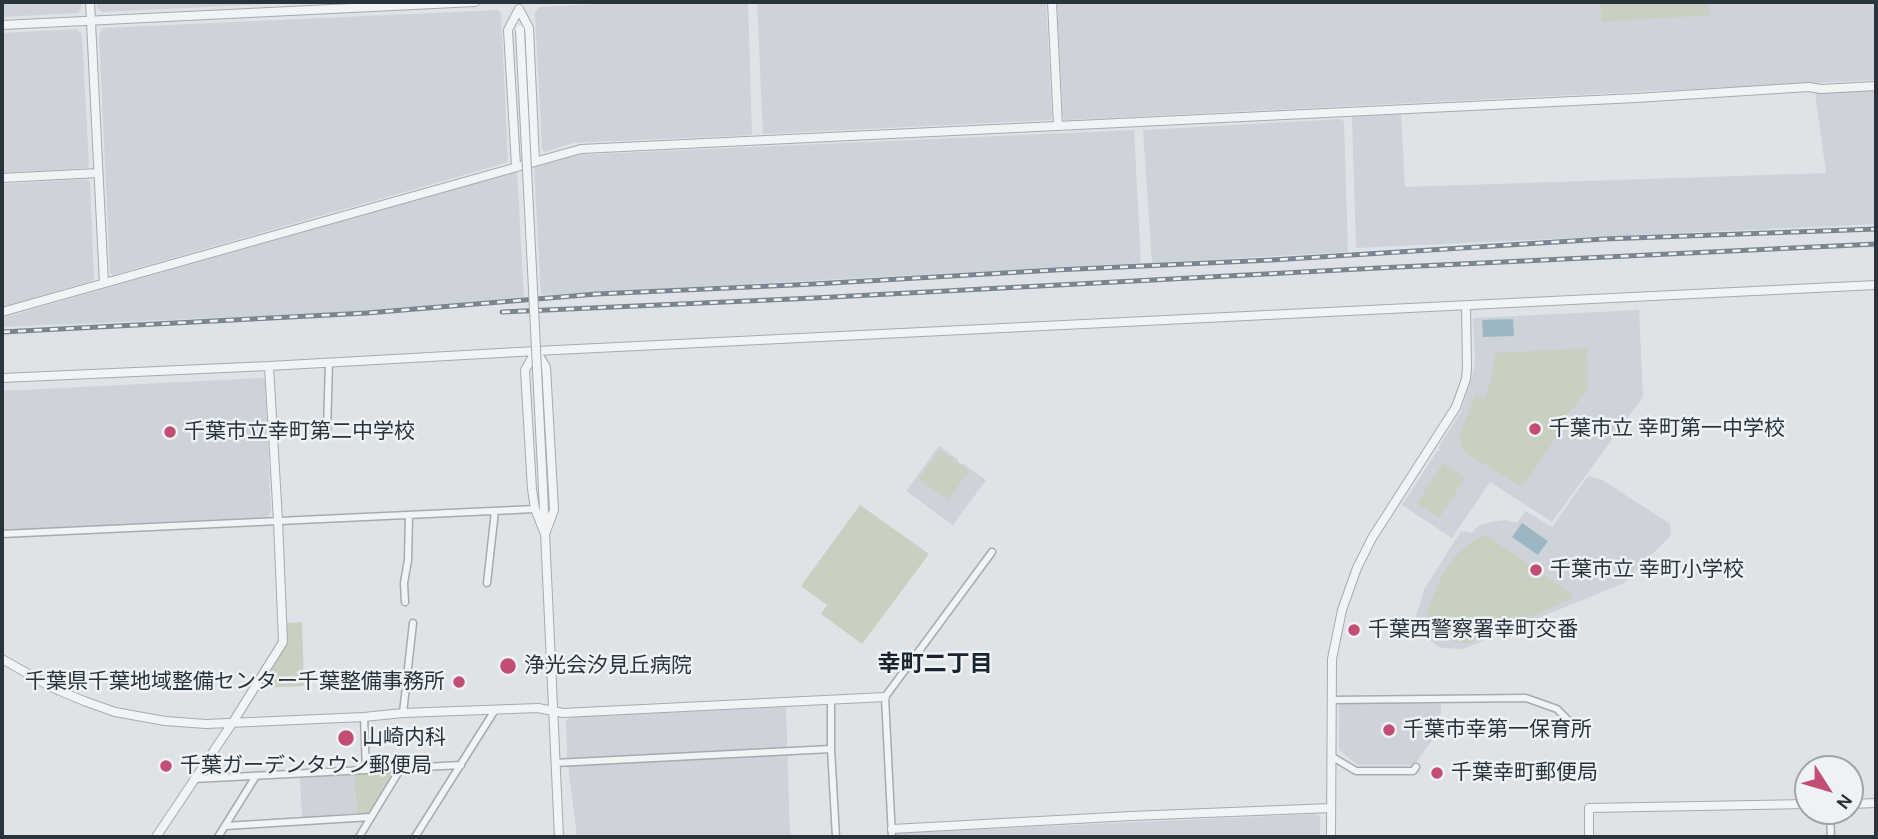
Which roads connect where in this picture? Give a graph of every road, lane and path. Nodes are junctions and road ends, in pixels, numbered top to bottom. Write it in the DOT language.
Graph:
graph roads {
  1 [pos="90,2"];
  2 [pos="475,2"];
  3 [pos="1052,2"];
  4 [pos="519,5"];
  5 [pos="91,21"];
  6 [pos="2,25"];
  7 [pos="1876,86"];
  8 [pos="1058,126"];
  9 [pos="535,161"];
  10 [pos="516,166"];
  11 [pos="98,173"];
  12 [pos="2,178"];
  13 [pos="104,283"];
  14 [pos="1876,285"];
  15 [pos="1466,306"];
  16 [pos="2,312"];
  17 [pos="536,351"];
  18 [pos="329,363"];
  19 [pos="269,366"];
  20 [pos="2,378"];
  21 [pos="327,430"];
  22 [pos="535,509"];
  23 [pos="495,511"];
  24 [pos="409,515"];
  25 [pos="278,521"];
  26 [pos="2,534"];
  27 [pos="545,534"];
  28 [pos="992,552"];
  29 [pos="487,583"];
  30 [pos="405,602"];
  31 [pos="413,623"];
  32 [pos="2,659"];
  33 [pos="885,697"];
  34 [pos="831,700"];
  35 [pos="1332,700"];
  36 [pos="495,710"];
  37 [pos="553,711"];
  38 [pos="403,713"];
  39 [pos="364,717"];
  40 [pos="233,722"];
  41 [pos="1575,727"];
  42 [pos="831,750"];
  43 [pos="1331,756"];
  44 [pos="555,763"];
  45 [pos="461,765"];
  46 [pos="1416,767"];
  47 [pos="401,768"];
  48 [pos="366,770"];
  49 [pos="256,776"];
  50 [pos="193,779"];
  51 [pos="1794,804"];
  52 [pos="1331,808"];
  53 [pos="371,817"];
  54 [pos="225,826"];
  55 [pos="892,833"];
  56 [pos="156,837"];
  57 [pos="218,837"];
  58 [pos="359,837"];
  59 [pos="415,837"];
  60 [pos="559,837"];
  61 [pos="836,837"];
  62 [pos="1331,837"];
  63 [pos="1589,837"];
  1 -- 5 [label="street"];
  2 -- 5 [label="street"];
  3 -- 8 [label="street"];
  4 -- 9 [label="street"];
  4 -- 10 [label="street"];
  4 -- 27 [label="street, bridge"];
  5 -- 6 [label="street"];
  5 -- 11 [label="street"];
  7 -- 8 [label="street"];
  8 -- 9 [label="street"];
  9 -- 10 [label="street"];
  10 -- 13 [label="street"];
  11 -- 12 [label="street"];
  11 -- 13 [label="street"];
  13 -- 16 [label="street"];
  14 -- 15 [label="street"];
  15 -- 17 [label="street"];
  15 -- 35 [label="street"];
  17 -- 18 [label="street"];
  17 -- 22 [label="street"];
  17 -- 27 [label="street"];
  18 -- 19 [label="street"];
  18 -- 21 [label="street"];
  19 -- 20 [label="street"];
  19 -- 25 [label="street"];
  22 -- 23 [label="street"];
  22 -- 27 [label="street"];
  23 -- 24 [label="street"];
  23 -- 29 [label="street"];
  24 -- 25 [label="street"];
  24 -- 30 [label="street"];
  25 -- 26 [label="street"];
  25 -- 40 [label="street"];
  27 -- 37 [label="street"];
  28 -- 33 [label="street"];
  31 -- 38 [label="street"];
  32 -- 40 [label="street"];
  33 -- 34 [label="street"];
  33 -- 55 [label="street"];
  34 -- 37 [label="street"];
  34 -- 42 [label="street"];
  35 -- 41 [label="street"];
  35 -- 43 [label="street"];
  36 -- 37 [label="street"];
  36 -- 38 [label="street"];
  36 -- 45 [label="street"];
  37 -- 44 [label="street"];
  38 -- 39 [label="street"];
  39 -- 40 [label="street"];
  39 -- 48 [label="street"];
  40 -- 50 [label="street"];
  42 -- 44 [label="street"];
  42 -- 61 [label="street"];
  43 -- 46 [label="street"];
  43 -- 52 [label="street"];
  44 -- 60 [label="street"];
  45 -- 47 [label="street"];
  45 -- 59 [label="street"];
  47 -- 48 [label="street"];
  47 -- 53 [label="street"];
  48 -- 49 [label="street"];
  49 -- 50 [label="street"];
  49 -- 54 [label="street"];
  50 -- 56 [label="street"];
  51 -- 63 [label="street"];
  52 -- 55 [label="street"];
  52 -- 62 [label="street"];
  53 -- 54 [label="street"];
  53 -- 58 [label="street"];
  54 -- 57 [label="street"];
}
